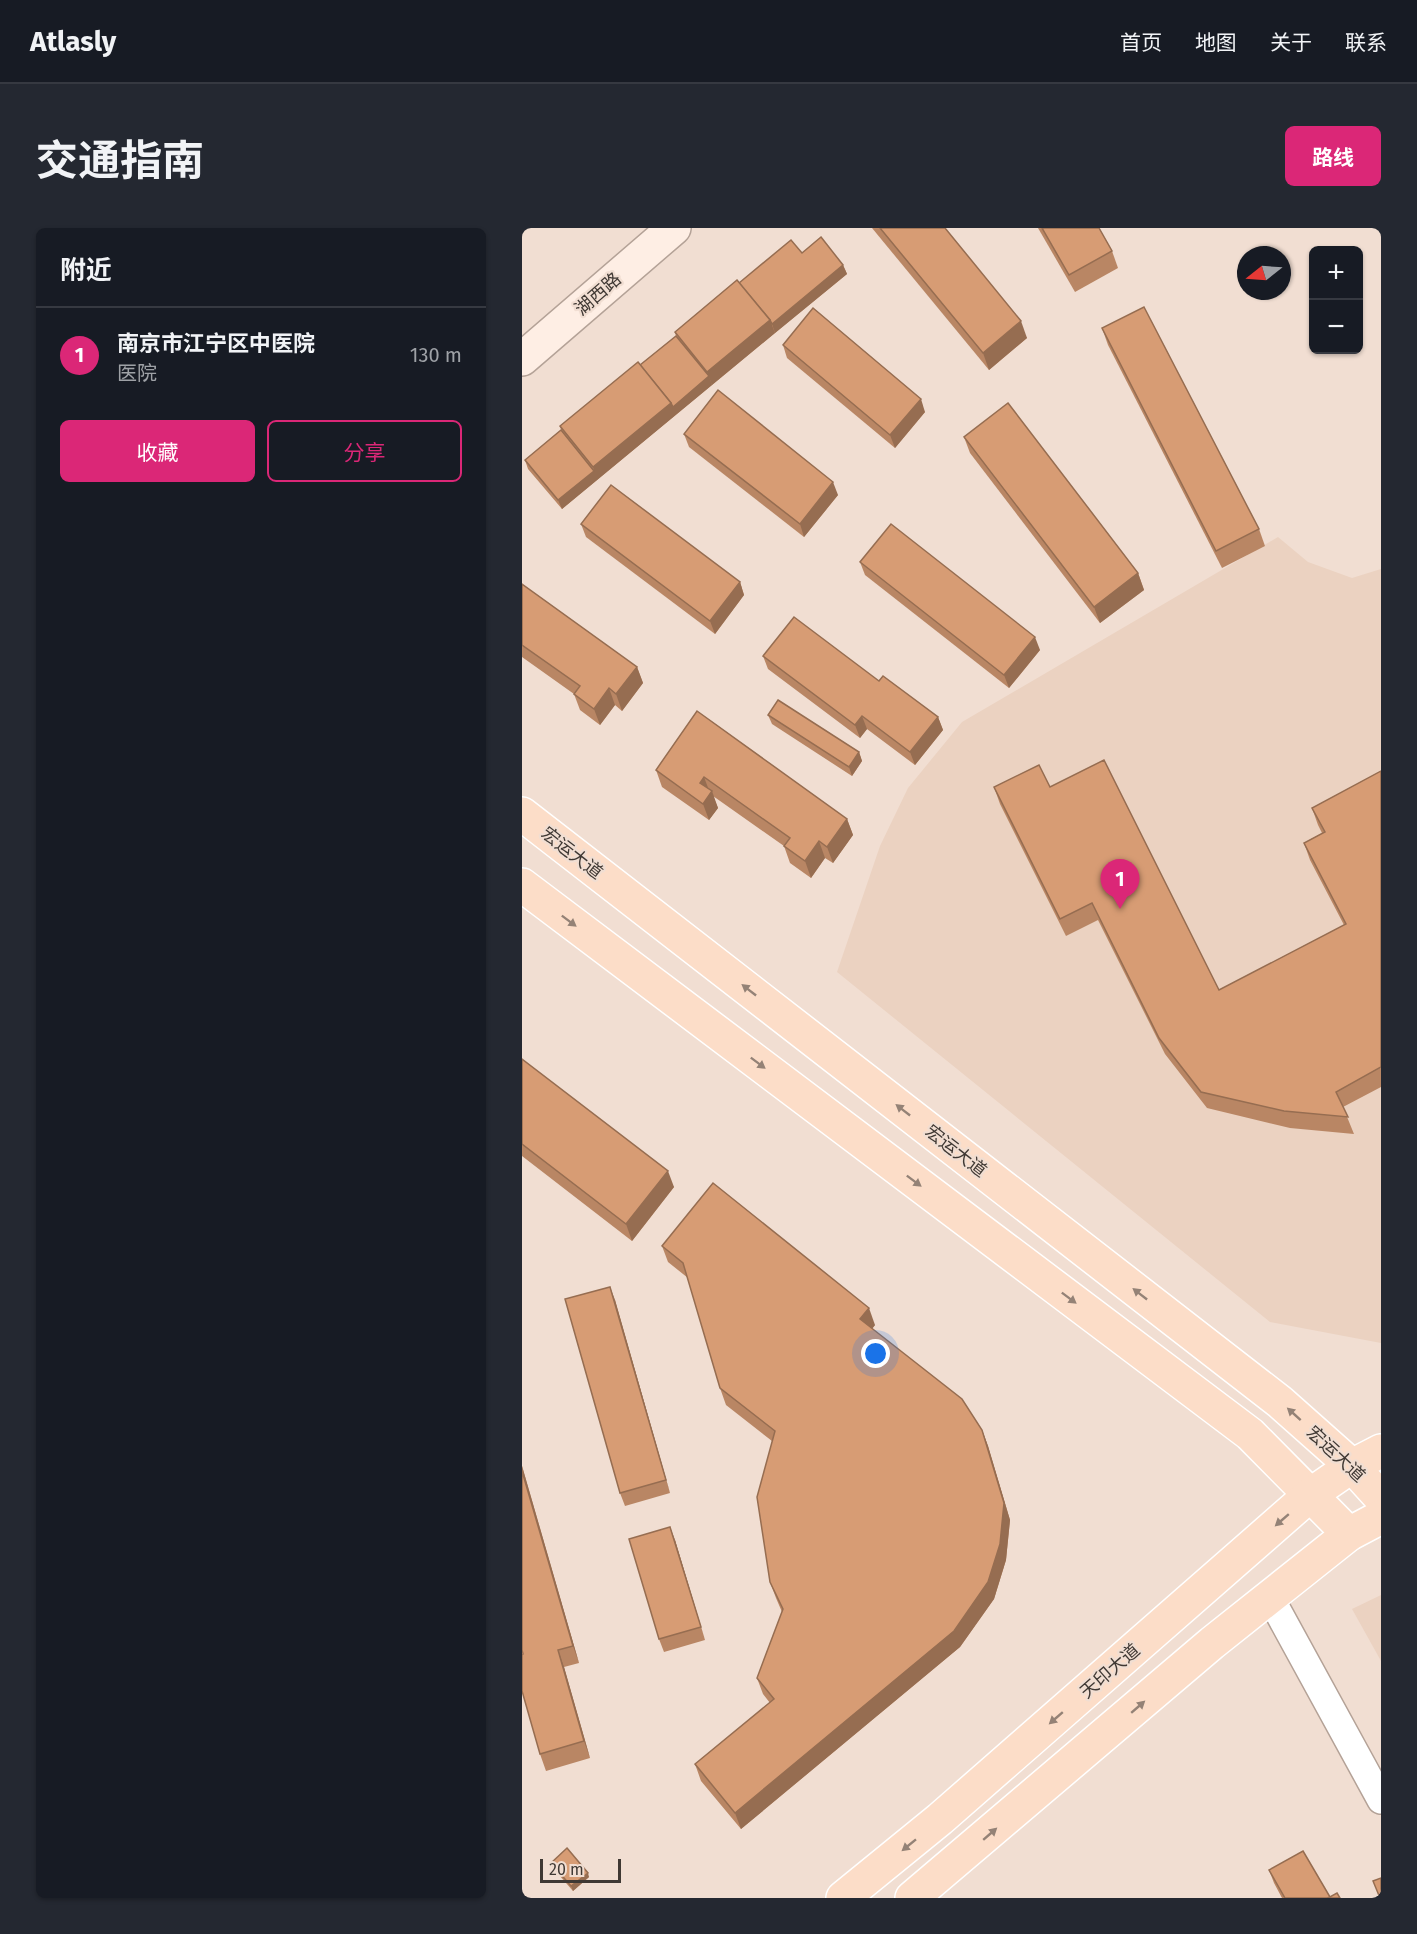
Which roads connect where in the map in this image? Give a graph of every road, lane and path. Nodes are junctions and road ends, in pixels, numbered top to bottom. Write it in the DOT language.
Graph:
graph roads {
  1 [pos="674,228"];
  2 [pos="522,360"];
  3 [pos="522,814"];
  4 [pos="522,885"];
  5 [pos="1381,1451"];
  6 [pos="1352,1466"];
  7 [pos="1310,1495"];
  8 [pos="1381,1498"];
  9 [pos="1381,1517"];
  10 [pos="1349,1534"];
  11 [pos="1270,1597"];
  12 [pos="1381,1800"];
  13 [pos="881,1887"];
  14 [pos="828,1898"];
  15 [pos="843,1898"];
  16 [pos="912,1898"];
  1 -- 2 [label="main road, 湖西路"];
  6 -- 3 [label="main road, 宏运大道, one-way"];
  4 -- 7 [label="main road, one-way"];
  5 -- 6 [label="main road, 天印大道"];
  6 -- 7 [label="main road, 天印大道"];
  6 -- 8 [label="main road, 宏运大道"];
  7 -- 10 [label="main road"];
  7 -- 13 [label="main road, 天印大道, one-way"];
  9 -- 10 [label="main road"];
  10 -- 11 [label="main road"];
  11 -- 12 [label="street"];
  16 -- 11 [label="main road, one-way"];
  13 -- 14 [label="street"];
  13 -- 15 [label="main road, 天印大道"];
}
